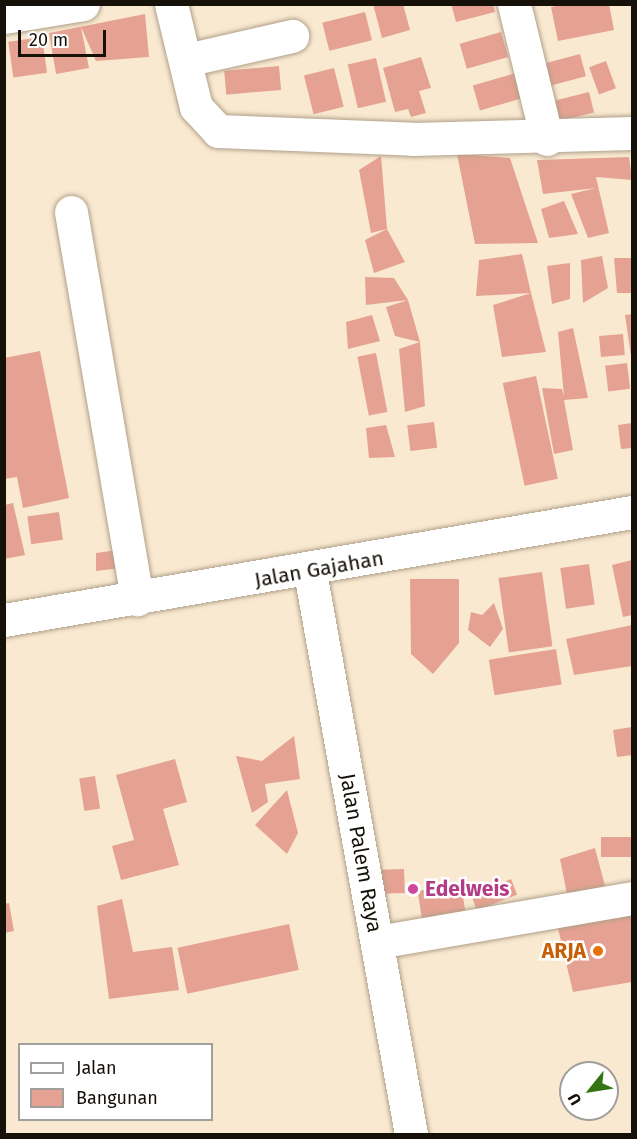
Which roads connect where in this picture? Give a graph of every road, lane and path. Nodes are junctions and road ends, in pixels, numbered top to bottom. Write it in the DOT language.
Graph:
graph roads {
  1 [pos="83,4"];
  2 [pos="171,4"];
  3 [pos="514,4"];
  4 [pos="4,17"];
  5 [pos="292,36"];
  6 [pos="186,60"];
  7 [pos="633,133"];
  8 [pos="547,139"];
  9 [pos="71,212"];
  10 [pos="633,512"];
  11 [pos="310,572"];
  12 [pos="136,599"];
  13 [pos="4,620"];
  14 [pos="633,898"];
  15 [pos="378,942"];
  16 [pos="411,1134"];
  1 -- 4 [label="street"];
  2 -- 6 [label="street"];
  3 -- 8 [label="street"];
  5 -- 6 [label="street"];
  6 -- 8 [label="street"];
  7 -- 8 [label="street"];
  9 -- 12 [label="street"];
  10 -- 11 [label="street, Jalan Gajahan"];
  11 -- 12 [label="street, Jalan Gajahan"];
  11 -- 15 [label="street, Jalan Palem Raya"];
  12 -- 13 [label="street, Jalan Gajahan"];
  14 -- 15 [label="street"];
  15 -- 16 [label="street, Jalan Palem Raya"];
}
